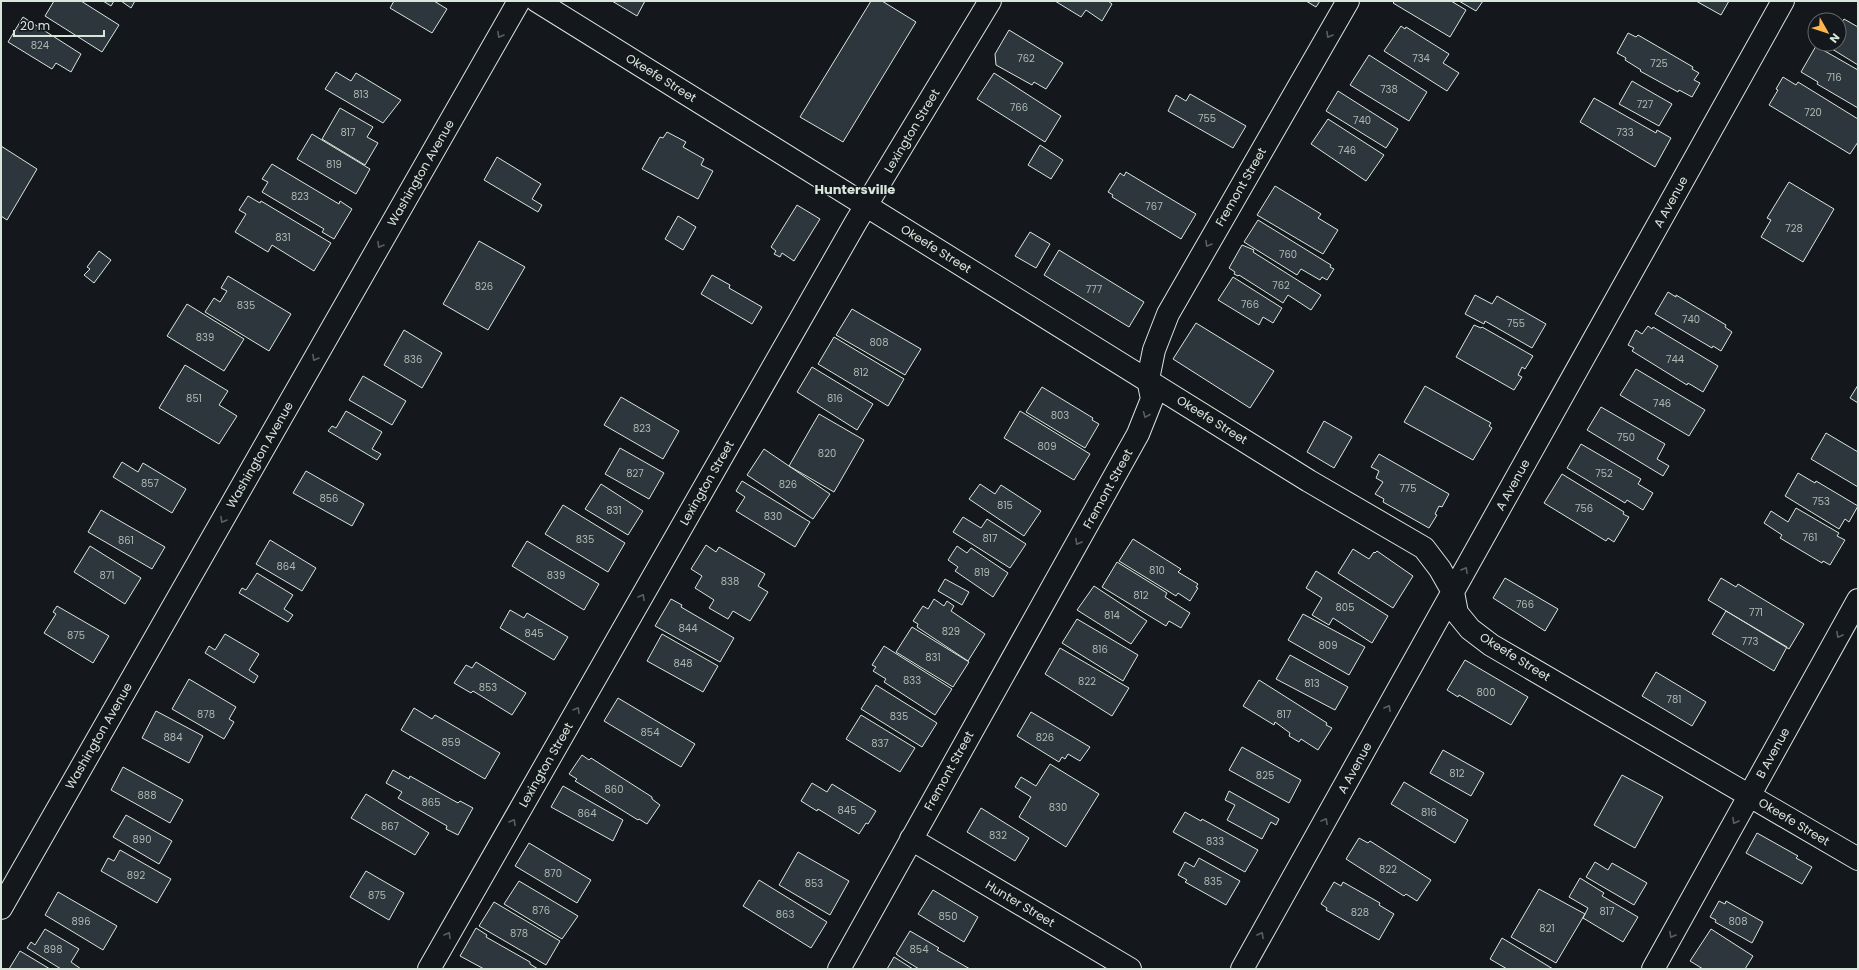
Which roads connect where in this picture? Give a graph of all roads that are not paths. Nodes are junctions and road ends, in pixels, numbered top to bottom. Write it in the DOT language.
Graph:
graph roads {
  1 [pos="519,1"];
  2 [pos="537,1"];
  3 [pos="990,1"];
  4 [pos="1348,1"];
  5 [pos="1783,1"];
  6 [pos="866,205"];
  7 [pos="1148,379"];
  8 [pos="1453,592"];
  9 [pos="1858,600"];
  10 [pos="1750,796"];
  11 [pos="911,839"];
  12 [pos="1858,860"];
  13 [pos="1,908"];
  14 [pos="429,969"];
  15 [pos="839,969"];
  16 [pos="1130,969"];
  17 [pos="1242,969"];
  18 [pos="1653,969"];
  1 -- 13 [label="street, Washington Avenue, one-way"];
  2 -- 6 [label="street, Okeefe Street"];
  3 -- 6 [label="street, Lexington Street"];
  4 -- 7 [label="street, Fremont Street, one-way"];
  8 -- 5 [label="street, A Avenue, one-way"];
  6 -- 7 [label="street, Okeefe Street"];
  14 -- 6 [label="street, Lexington Street, one-way"];
  7 -- 8 [label="street, Okeefe Street"];
  7 -- 11 [label="street, Fremont Street, one-way"];
  8 -- 10 [label="street, Okeefe Street"];
  17 -- 8 [label="street, A Avenue, one-way"];
  9 -- 10 [label="street, B Avenue, one-way"];
  10 -- 12 [label="street, Okeefe Street"];
  10 -- 18 [label="street, B Avenue, one-way"];
  11 -- 15 [label="street, Fremont Street"];
  11 -- 16 [label="street, Hunter Street"];
}
